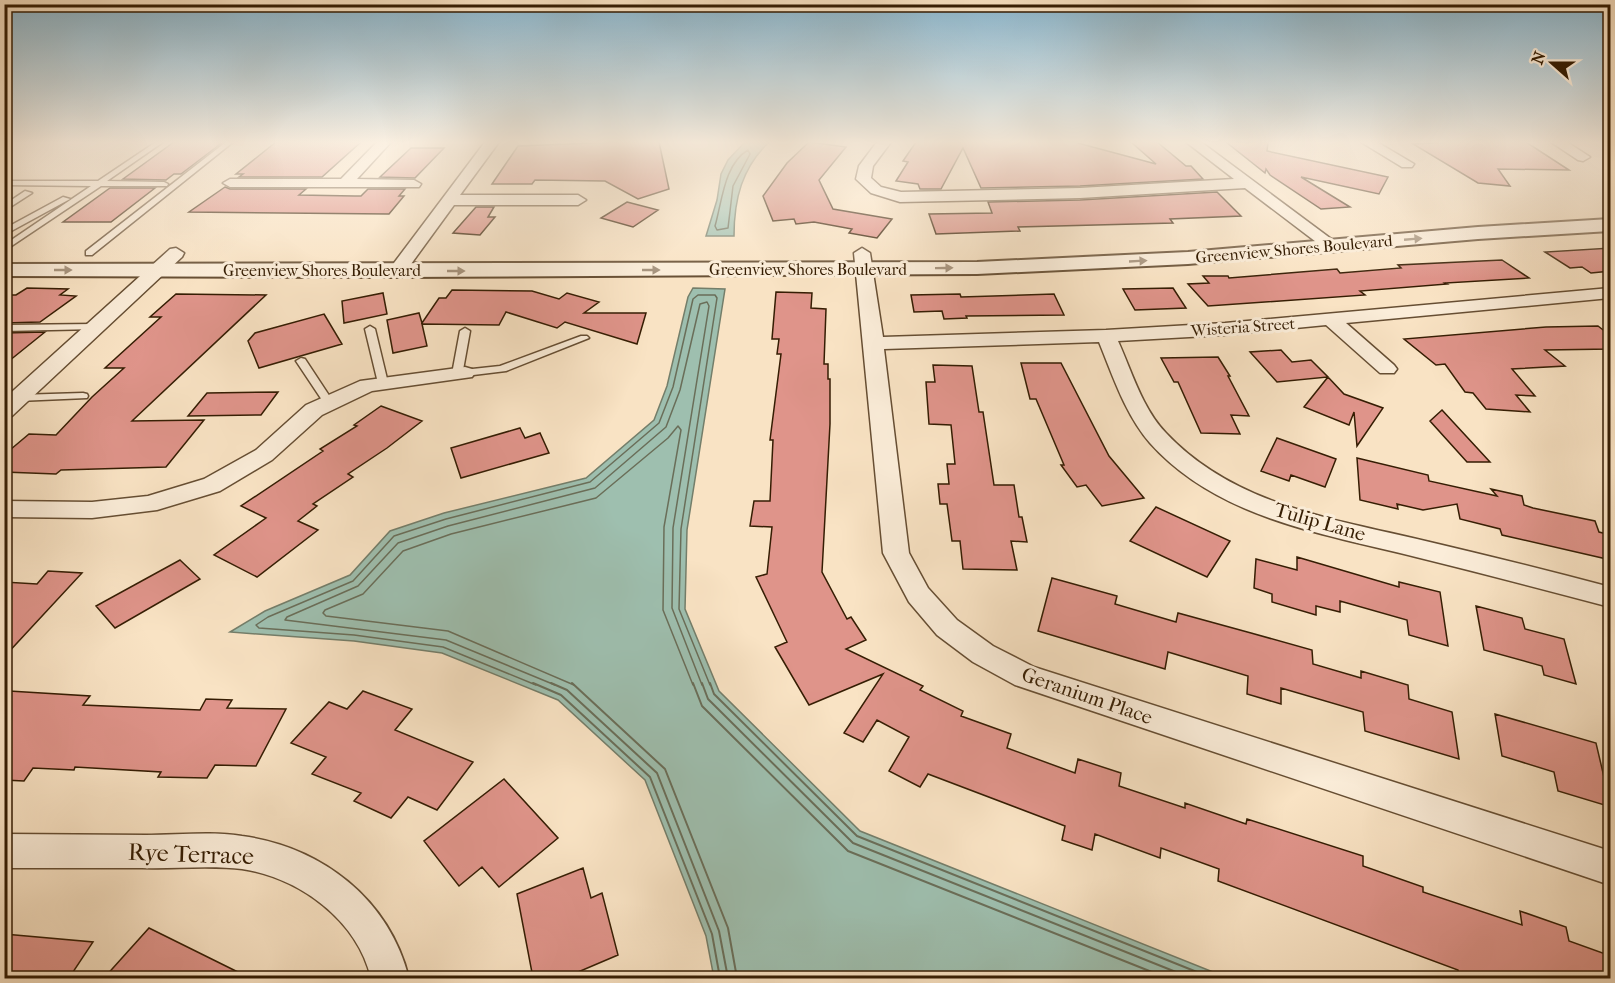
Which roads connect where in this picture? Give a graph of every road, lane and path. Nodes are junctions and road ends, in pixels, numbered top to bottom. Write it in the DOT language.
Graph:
graph roads {
  1 [pos="89,188"];
  2 [pos="92,188"];
  3 [pos="172,188"];
  4 [pos="460,188"];
  5 [pos="873,188"];
  6 [pos="1166,188"];
  7 [pos="1255,188"];
  8 [pos="28,193"];
  9 [pos="451,200"];
  10 [pos="578,200"];
  11 [pos="4,209"];
  12 [pos="1611,210"];
  13 [pos="1611,225"];
  14 [pos="1314,232"];
  15 [pos="4,233"];
  16 [pos="1334,247"];
  17 [pos="4,251"];
  18 [pos="89,253"];
  19 [pos="176,253"];
  20 [pos="403,262"];
  21 [pos="863,262"];
  22 [pos="4,270"];
  23 [pos="157,270"];
  24 [pos="1611,293"];
  25 [pos="1588,295"];
  26 [pos="1611,310"];
  27 [pos="1332,321"];
  28 [pos="95,327"];
  29 [pos="4,328"];
  30 [pos="369,329"];
  31 [pos="465,331"];
  32 [pos="1106,336"];
  33 [pos="584,338"];
  34 [pos="874,343"];
  35 [pos="301,361"];
  36 [pos="1387,369"];
  37 [pos="461,374"];
  38 [pos="383,383"];
  39 [pos="83,396"];
  40 [pos="329,403"];
  41 [pos="11,404"];
  42 [pos="4,509"];
  43 [pos="1611,597"];
  44 [pos="4,851"];
  45 [pos="1611,868"];
  46 [pos="390,978"];
  1 -- 15 [label="lane"];
  2 -- 17 [label="lane"];
  3 -- 18 [label="lane"];
  4 -- 9 [label="street"];
  5 -- 6 [label="street"];
  7 -- 14 [label="street"];
  8 -- 11 [label="lane"];
  9 -- 10 [label="street"];
  9 -- 20 [label="street"];
  12 -- 14 [label="street, Greenview Shores Boulevard"];
  16 -- 13 [label="street, Greenview Shores Boulevard, one-way"];
  14 -- 16 [label="street"];
  14 -- 21 [label="street, Greenview Shores Boulevard"];
  21 -- 16 [label="street, Greenview Shores Boulevard, one-way"];
  17 -- 18 [label="street, Greenview Shores Boulevard"];
  18 -- 19 [label="street, Greenview Shores Boulevard"];
  19 -- 20 [label="street, Greenview Shores Boulevard"];
  19 -- 23 [label="street"];
  20 -- 21 [label="street, Greenview Shores Boulevard"];
  20 -- 23 [label="street, Greenview Shores Boulevard"];
  21 -- 34 [label="street, Geranium Place"];
  22 -- 23 [label="street, Greenview Shores Boulevard, one-way"];
  23 -- 28 [label="street"];
  24 -- 25 [label="street, Wisteria Street"];
  25 -- 26 [label="street"];
  25 -- 27 [label="street, Wisteria Street"];
  27 -- 32 [label="street, Wisteria Street"];
  27 -- 36 [label="street"];
  28 -- 29 [label="lane"];
  28 -- 41 [label="street"];
  30 -- 38 [label="lane"];
  31 -- 37 [label="lane"];
  32 -- 34 [label="street, Wisteria Street"];
  32 -- 43 [label="street, Tulip Lane"];
  33 -- 37 [label="lane"];
  34 -- 45 [label="street, Geranium Place"];
  35 -- 40 [label="lane"];
  37 -- 38 [label="street"];
  38 -- 40 [label="street"];
  39 -- 41 [label="lane"];
  40 -- 42 [label="street"];
  44 -- 46 [label="street, Rye Terrace"];
}
